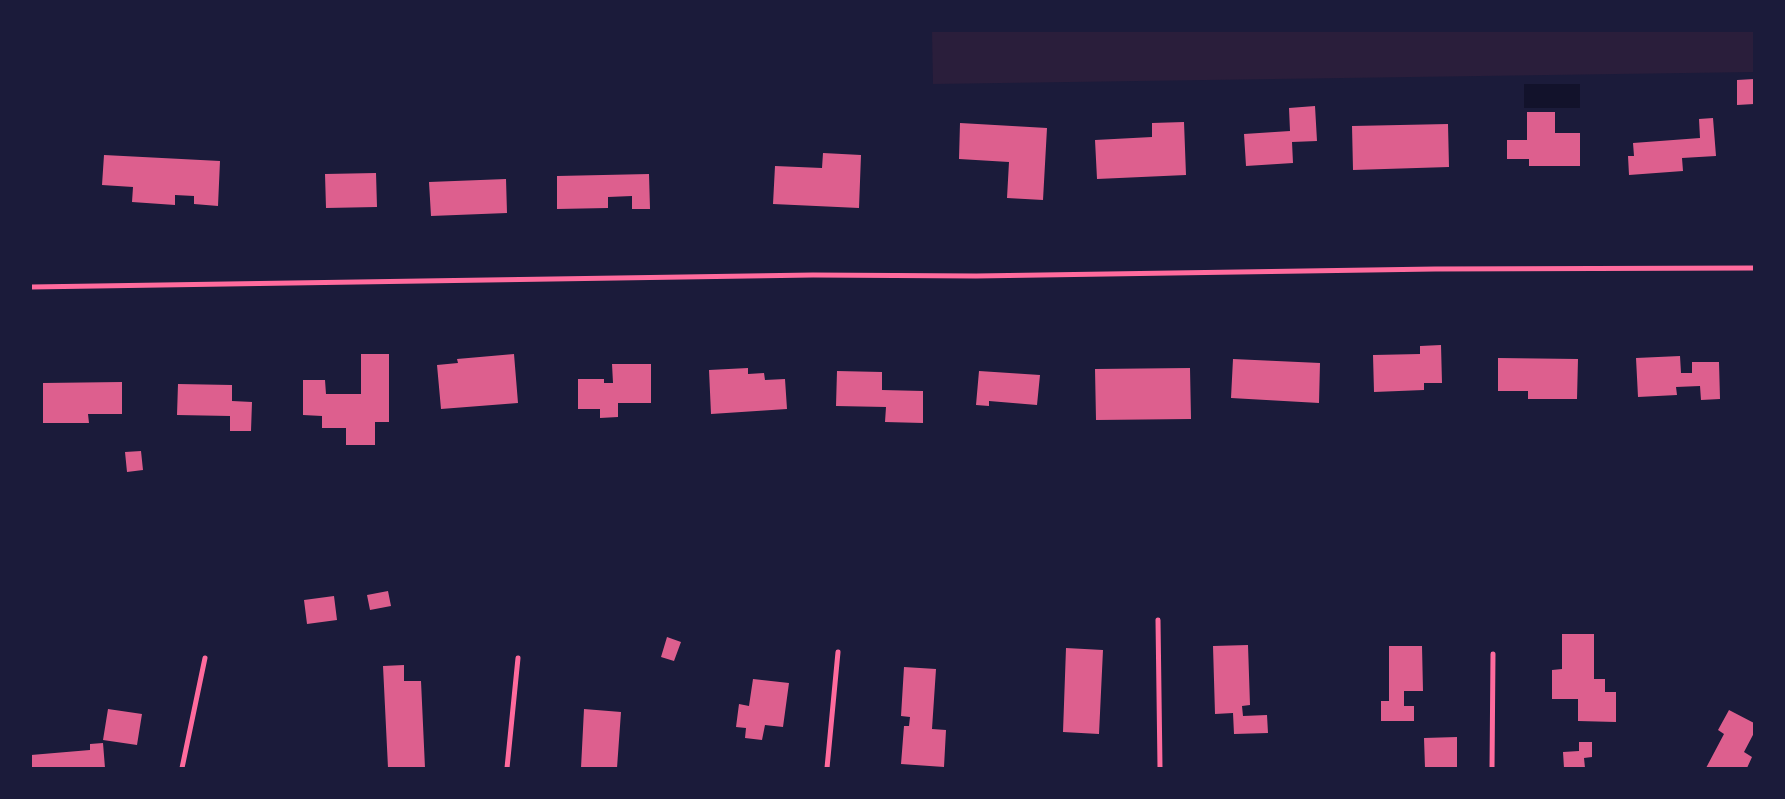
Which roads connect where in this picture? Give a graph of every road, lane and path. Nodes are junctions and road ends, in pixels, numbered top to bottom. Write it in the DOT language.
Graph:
graph roads {
  1 [pos="1754,268"];
  2 [pos="31,287"];
  3 [pos="1158,620"];
  4 [pos="838,652"];
  5 [pos="1492,654"];
  6 [pos="205,658"];
  7 [pos="518,658"];
  8 [pos="182,768"];
  9 [pos="507,768"];
  10 [pos="827,768"];
  11 [pos="1160,768"];
  12 [pos="1492,768"];
  1 -- 2 [label="street"];
  3 -- 11 [label="street"];
  4 -- 10 [label="street"];
  5 -- 12 [label="street"];
  6 -- 8 [label="street"];
  7 -- 9 [label="street"];
}
